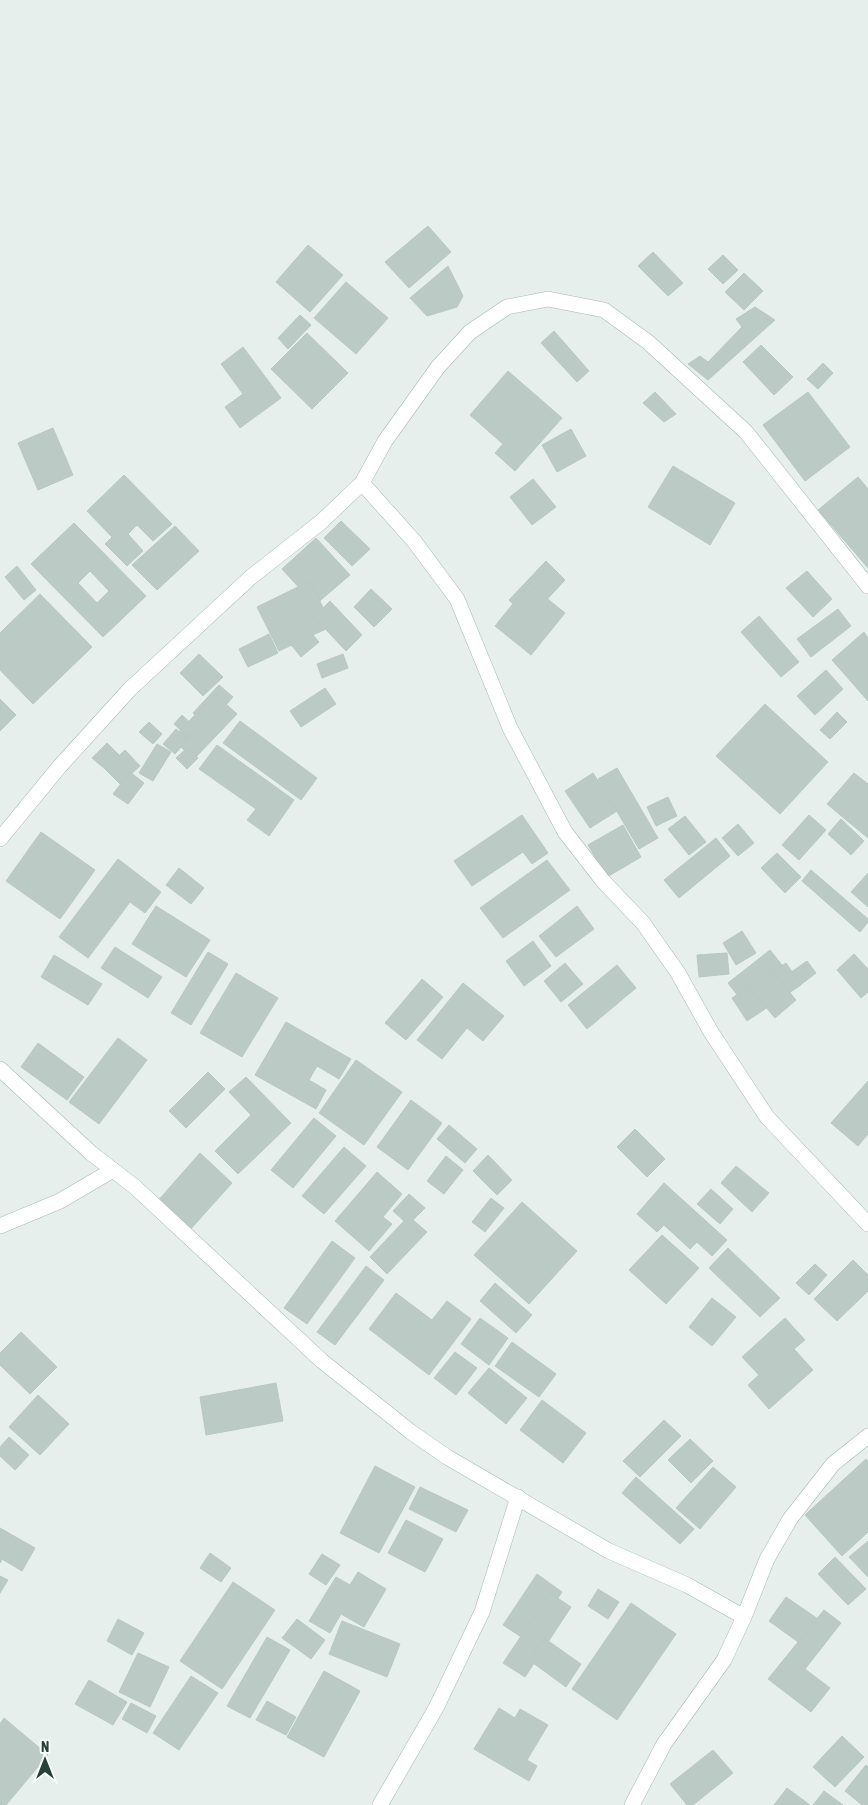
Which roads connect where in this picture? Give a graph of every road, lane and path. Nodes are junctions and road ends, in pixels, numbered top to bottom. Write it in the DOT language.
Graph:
graph roads {
  1 [pos="362,483"];
  2 [pos="868,586"];
  3 [pos="0,839"];
  4 [pos="0,1069"];
  5 [pos="113,1170"];
  6 [pos="868,1224"];
  7 [pos="0,1226"];
  8 [pos="868,1436"];
  9 [pos="518,1498"];
  10 [pos="744,1617"];
  11 [pos="380,1805"];
  12 [pos="632,1805"];
  1 -- 2 [label="street"];
  1 -- 3 [label="street"];
  1 -- 6 [label="street"];
  4 -- 5 [label="street"];
  5 -- 7 [label="street"];
  5 -- 9 [label="street"];
  8 -- 10 [label="street"];
  9 -- 10 [label="street"];
  9 -- 11 [label="street"];
  10 -- 12 [label="street"];
}
